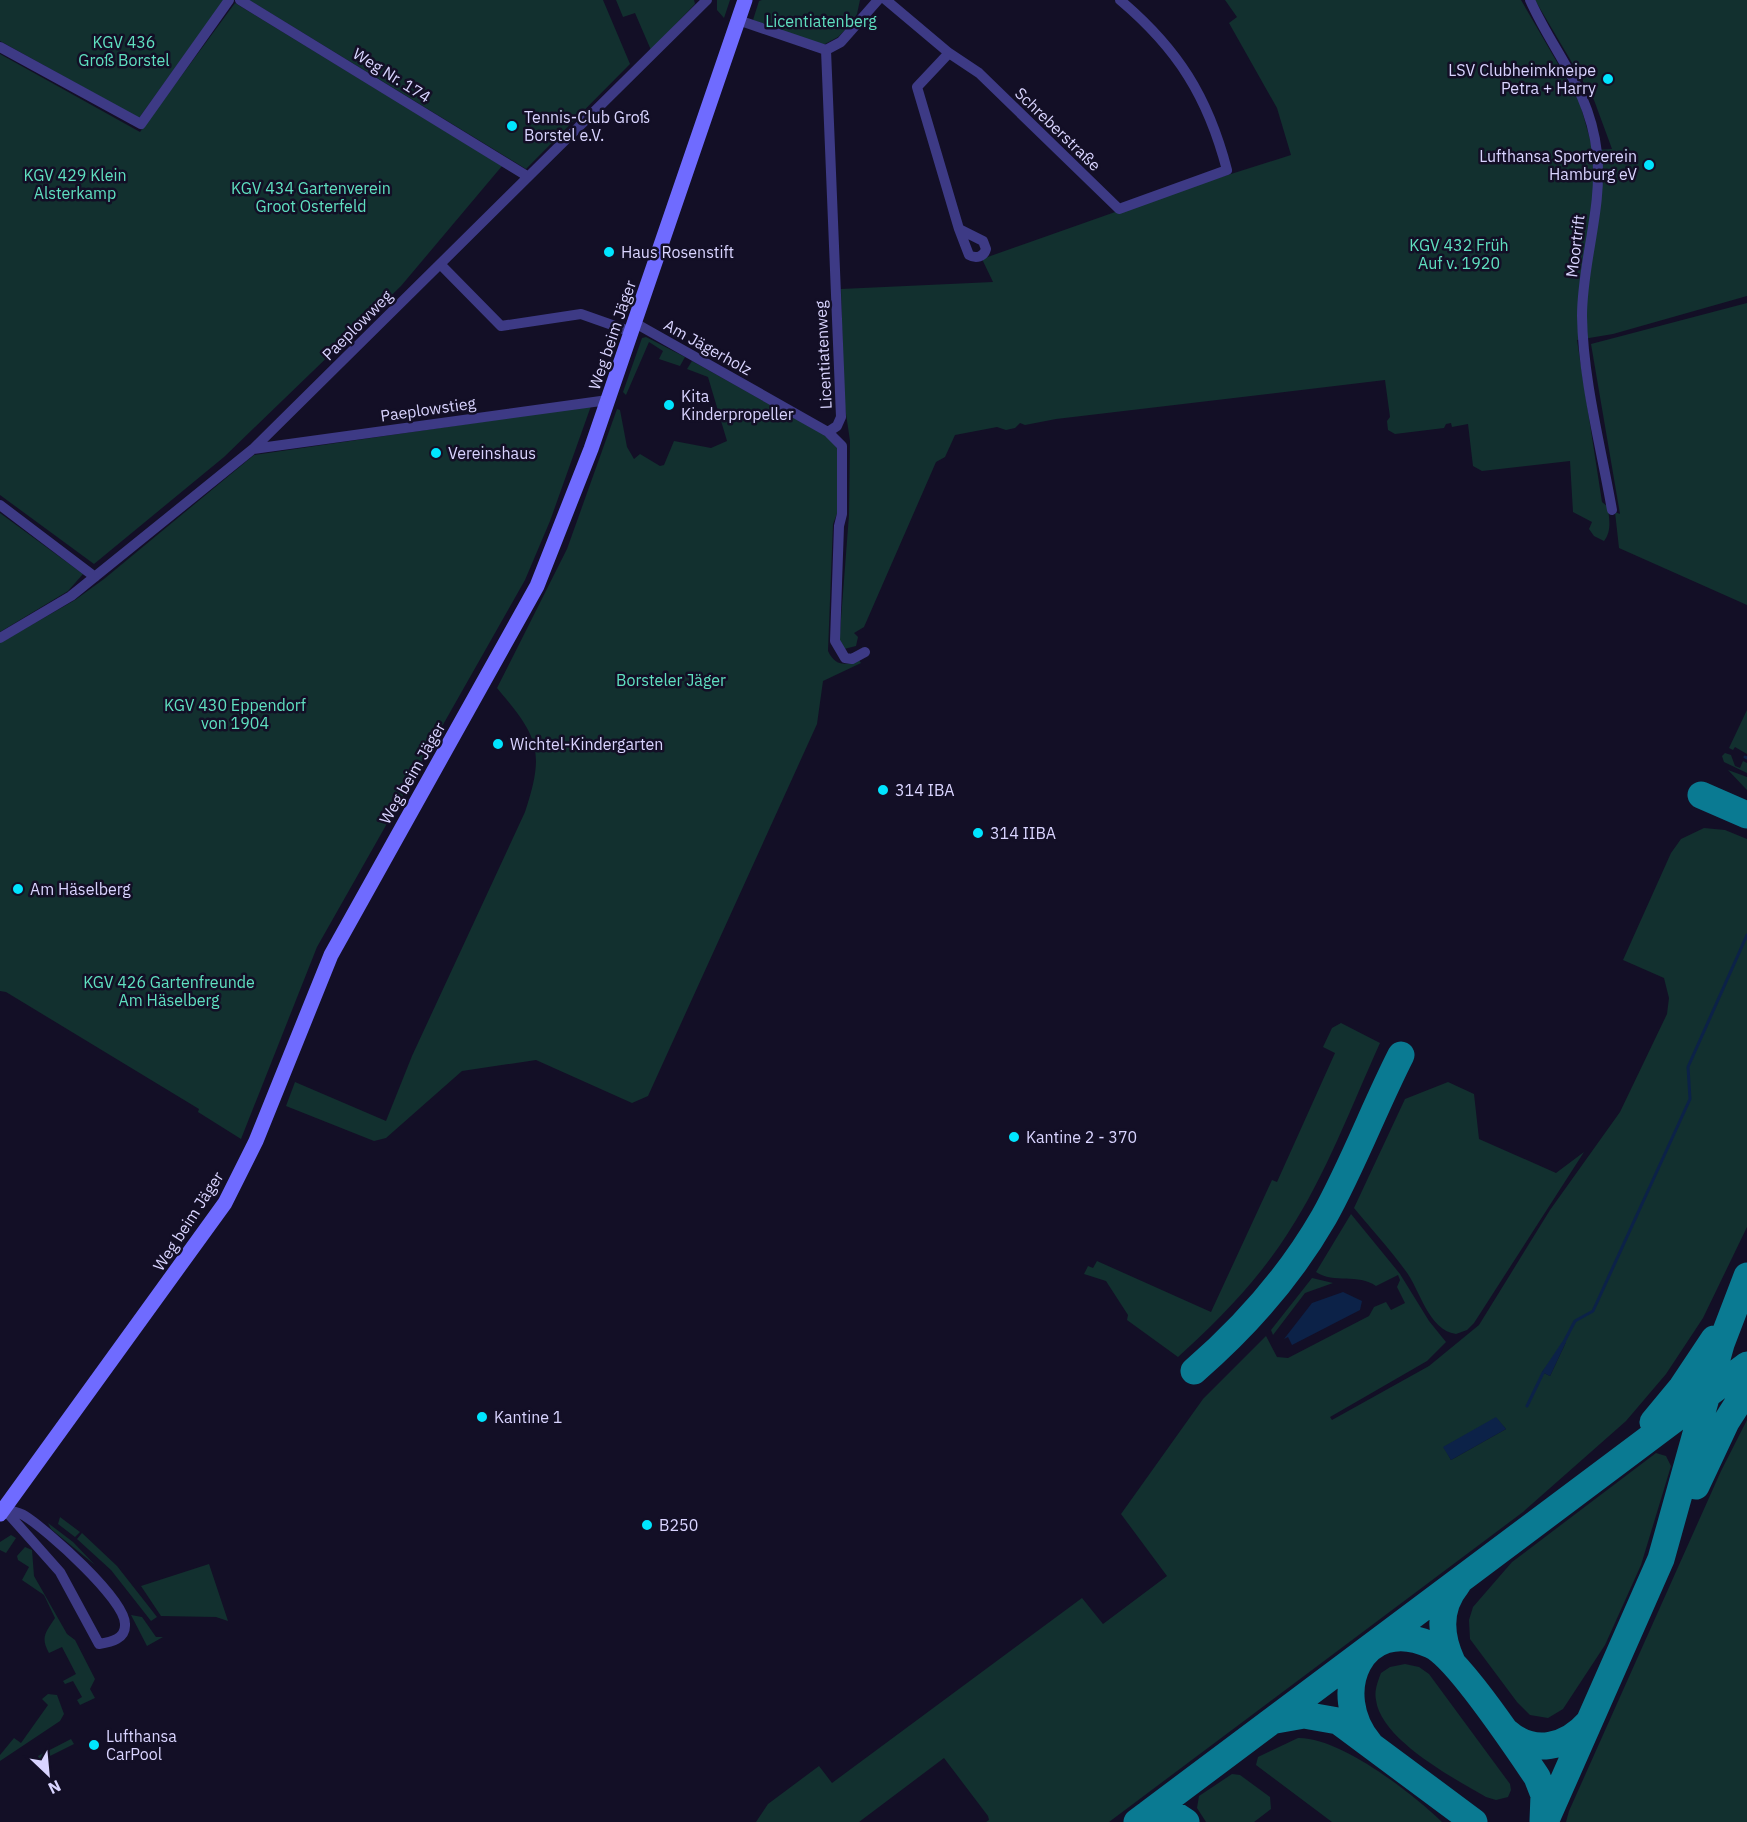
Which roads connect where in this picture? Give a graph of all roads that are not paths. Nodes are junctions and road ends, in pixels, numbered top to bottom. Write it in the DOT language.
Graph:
graph roads {
  1 [pos="229,0"];
  2 [pos="240,0"];
  3 [pos="707,0"];
  4 [pos="745,0"];
  5 [pos="878,0"];
  6 [pos="886,0"];
  7 [pos="1120,0"];
  8 [pos="1530,0"];
  9 [pos="738,20"];
  10 [pos="0,47"];
  11 [pos="826,50"];
  12 [pos="949,53"];
  13 [pos="527,176"];
  14 [pos="959,229"];
  15 [pos="440,264"];
  16 [pos="633,328"];
  17 [pos="608,400"];
  18 [pos="828,432"];
  19 [pos="253,449"];
  20 [pos="0,505"];
  21 [pos="1612,510"];
  22 [pos="95,577"];
  23 [pos="0,638"];
  24 [pos="865,652"];
  25 [pos="1,1509"];
  1 -- 10 [label="street"];
  2 -- 13 [label="street, Weg Nr. 174"];
  3 -- 13 [label="street, Paeplowweg"];
  4 -- 9 [label="street, Weg beim Jäger"];
  5 -- 11 [label="street"];
  6 -- 12 [label="street, Schreberstraße"];
  7 -- 12 [label="street, Schreberstraße"];
  8 -- 21 [label="street, Moortrift"];
  9 -- 11 [label="street"];
  9 -- 16 [label="street, Weg beim Jäger"];
  11 -- 18 [label="street, Licentiatenweg"];
  12 -- 14 [label="street"];
  13 -- 15 [label="street, Paeplowweg"];
  15 -- 16 [label="street, Am Jägerholz"];
  15 -- 19 [label="street, Paeplowweg"];
  16 -- 17 [label="street, Weg beim Jäger"];
  16 -- 18 [label="street, Am Jägerholz"];
  17 -- 19 [label="street, Paeplowstieg"];
  17 -- 25 [label="street, Weg beim Jäger"];
  18 -- 24 [label="street, Licentiatenweg"];
  19 -- 22 [label="street, Paeplowweg"];
  20 -- 22 [label="street"];
  22 -- 23 [label="street, Paeplowweg"];
  25 -- 25 [label="street"];
}
